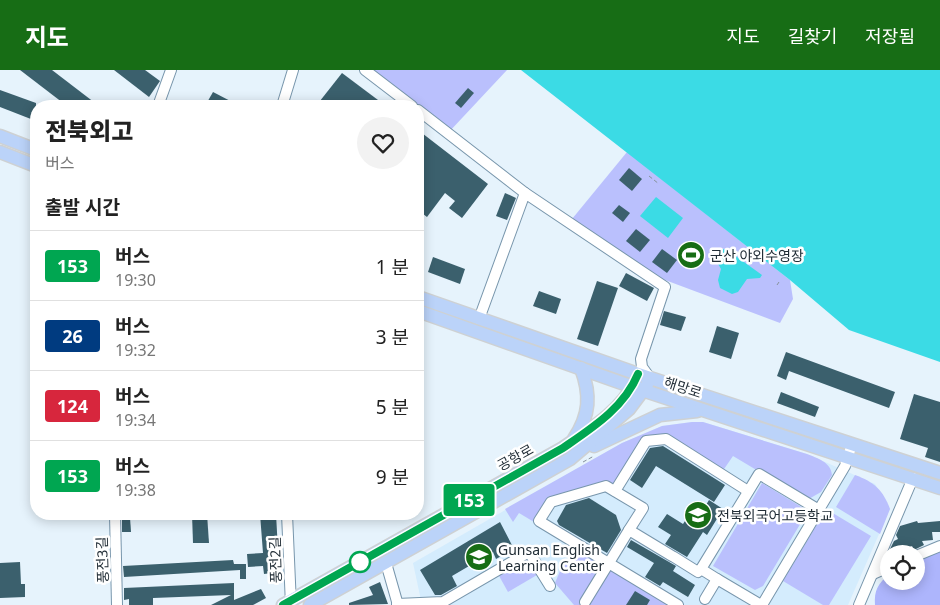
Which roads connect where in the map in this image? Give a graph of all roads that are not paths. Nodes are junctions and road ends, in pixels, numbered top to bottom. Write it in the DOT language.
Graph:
graph roads {
  1 [pos="171,70"];
  2 [pos="293,70"];
  3 [pos="365,70"];
  4 [pos="160,100"];
  5 [pos="284,100"];
  6 [pos="404,100"];
  7 [pos="424,115"];
  8 [pos="0,136"];
  9 [pos="30,148"];
  10 [pos="0,152"];
  11 [pos="30,164"];
  12 [pos="525,192"];
  13 [pos="424,299"];
  14 [pos="424,313"];
  15 [pos="479,319"];
  16 [pos="643,355"];
  17 [pos="614,365"];
  18 [pos="581,368"];
  19 [pos="644,376"];
  20 [pos="639,389"];
  21 [pos="707,411"];
  22 [pos="572,442"];
  23 [pos="852,444"];
  24 [pos="848,457"];
  25 [pos="573,462"];
  26 [pos="940,473"];
  27 [pos="913,478"];
  28 [pos="940,488"];
  29 [pos="615,491"];
  30 [pos="748,491"];
  31 [pos="819,510"];
  32 [pos="115,520"];
  33 [pos="288,520"];
  34 [pos="629,530"];
  35 [pos="940,546"];
  36 [pos="925,552"];
  37 [pos="386,563"];
  38 [pos="609,563"];
  39 [pos="701,569"];
  40 [pos="880,571"];
  41 [pos="873,574"];
  42 [pos="717,579"];
  43 [pos="550,586"];
  44 [pos="585,602"];
  45 [pos="703,602"];
  46 [pos="288,604"];
  47 [pos="444,604"];
  48 [pos="117,605"];
  49 [pos="310,605"];
  50 [pos="397,605"];
  51 [pos="678,605"];
  52 [pos="761,605"];
  53 [pos="859,605"];
  1 -- 4 [label="street"];
  2 -- 5 [label="street"];
  3 -- 6 [label="street"];
  7 -- 12 [label="street"];
  8 -- 9 [label="main road"];
  10 -- 11 [label="main road"];
  12 -- 15 [label="street"];
  12 -- 16 [label="street"];
  13 -- 15 [label="main road, 해망로"];
  14 -- 18 [label="main road, 해망로"];
  15 -- 17 [label="main road, 해망로"];
  16 -- 17 [label="street"];
  16 -- 19 [label="street"];
  17 -- 19 [label="main road, 해망로"];
  18 -- 20 [label="main road, 해망로"];
  18 -- 22 [label="main road"];
  19 -- 20 [label="main road, 공항로"];
  19 -- 23 [label="main road, 해망로"];
  20 -- 21 [label="main road, 해망로"];
  20 -- 22 [label="main road, 공항로"];
  20 -- 25 [label="main road, 공항로"];
  21 -- 24 [label="main road, 해망로"];
  21 -- 25 [label="main road"];
  22 -- 46 [label="main road, 공항로"];
  23 -- 24 [label="street"];
  23 -- 26 [label="main road, 해망로"];
  24 -- 27 [label="main road, 해망로"];
  24 -- 31 [label="street"];
  25 -- 37 [label="main road, 공항로"];
  27 -- 28 [label="main road, 해망로"];
  27 -- 41 [label="street"];
  29 -- 30 [label="street"];
  29 -- 34 [label="street"];
  29 -- 38 [label="street"];
  30 -- 31 [label="street"];
  30 -- 39 [label="street"];
  31 -- 52 [label="street"];
  32 -- 48 [label="street, 풍전3길"];
  33 -- 46 [label="street, 풍전2길"];
  34 -- 38 [label="street"];
  34 -- 39 [label="street"];
  35 -- 36 [label="street"];
  37 -- 49 [label="main road, 공항로"];
  37 -- 50 [label="street"];
  38 -- 44 [label="street"];
  38 -- 51 [label="street"];
  39 -- 42 [label="street"];
  40 -- 41 [label="street"];
  41 -- 53 [label="street"];
  42 -- 45 [label="street"];
  42 -- 52 [label="street"];
  43 -- 47 [label="street"];
  47 -- 50 [label="street"];
}
